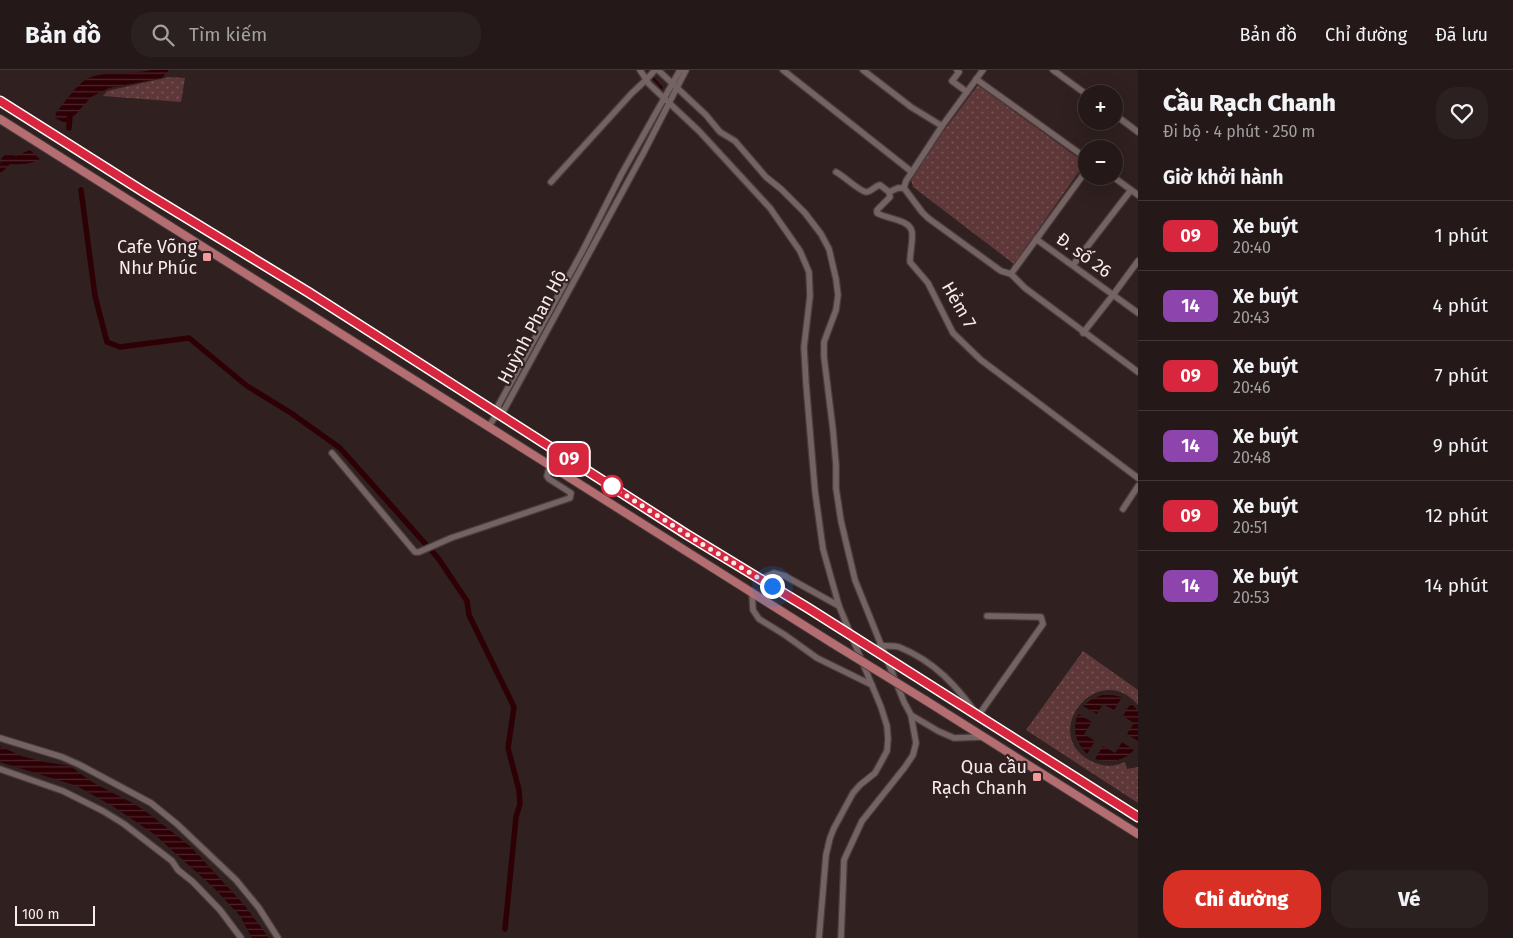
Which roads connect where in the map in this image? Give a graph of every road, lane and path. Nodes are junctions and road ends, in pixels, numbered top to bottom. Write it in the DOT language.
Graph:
graph roads {
  1 [pos="640,70"];
  2 [pos="656,70"];
  3 [pos="680,70"];
  4 [pos="686,70"];
  5 [pos="783,70"];
  6 [pos="863,70"];
  7 [pos="957,70"];
  8 [pos="983,70"];
  9 [pos="1055,71"];
  10 [pos="647,79"];
  11 [pos="976,79"];
  12 [pos="674,87"];
  13 [pos="1078,88"];
  14 [pos="967,92"];
  15 [pos="663,98"];
  16 [pos="0,101"];
  17 [pos="669,104"];
  18 [pos="0,119"];
  19 [pos="1123,121"];
  20 [pos="942,126"];
  21 [pos="1138,132"];
  22 [pos="1078,152"];
  23 [pos="836,172"];
  24 [pos="912,172"];
  25 [pos="551,182"];
  26 [pos="1078,182"];
  27 [pos="1123,184"];
  28 [pos="904,188"];
  29 [pos="1131,190"];
  30 [pos="889,192"];
  31 [pos="1138,195"];
  32 [pos="160,202"];
  33 [pos="151,213"];
  34 [pos="1036,239"];
  35 [pos="1138,261"];
  36 [pos="1073,266"];
  37 [pos="1011,274"];
  38 [pos="1113,295"];
  39 [pos="1138,313"];
  40 [pos="1083,332"];
  41 [pos="1138,372"];
  42 [pos="498,412"];
  43 [pos="490,426"];
  44 [pos="332,453"];
  45 [pos="550,465"];
  46 [pos="1138,478"];
  47 [pos="1138,486"];
  48 [pos="1123,509"];
  49 [pos="761,579"];
  50 [pos="752,593"];
  51 [pos="839,606"];
  52 [pos="987,616"];
  53 [pos="880,644"];
  54 [pos="872,685"];
  55 [pos="911,715"];
  56 [pos="978,716"];
  57 [pos="985,737"];
  58 [pos="0,738"];
  59 [pos="0,769"];
  60 [pos="1138,817"];
  61 [pos="1138,834"];
  62 [pos="241,938"];
  63 [pos="278,938"];
  64 [pos="819,938"];
  65 [pos="841,938"];
  1 -- 10 [label="street"];
  2 -- 10 [label="street"];
  2 -- 12 [label="street"];
  3 -- 12 [label="street, Huỳnh Phan Hộ"];
  4 -- 12 [label="street, Huỳnh Phan Hộ"];
  5 -- 24 [label="street"];
  6 -- 20 [label="street"];
  7 -- 14 [label="street"];
  8 -- 11 [label="street"];
  9 -- 13 [label="street"];
  10 -- 15 [label="street"];
  10 -- 25 [label="street"];
  11 -- 14 [label="street"];
  11 -- 22 [label="street"];
  12 -- 15 [label="street, Huỳnh Phan Hộ"];
  12 -- 17 [label="street, Huỳnh Phan Hộ"];
  12 -- 53 [label="street"];
  14 -- 20 [label="street"];
  15 -- 17 [label="street"];
  15 -- 42 [label="street, Huỳnh Phan Hộ"];
  16 -- 32 [label="main road"];
  17 -- 42 [label="street, Huỳnh Phan Hộ"];
  17 -- 51 [label="street"];
  18 -- 33 [label="main road"];
  19 -- 21 [label="street"];
  20 -- 24 [label="street"];
  23 -- 30 [label="street"];
  24 -- 28 [label="street"];
  26 -- 34 [label="street"];
  27 -- 29 [label="street"];
  28 -- 30 [label="street"];
  28 -- 37 [label="street"];
  29 -- 31 [label="street"];
  29 -- 36 [label="street"];
  30 -- 46 [label="street, Hẻm 7"];
  32 -- 33 [label="main road"];
  32 -- 42 [label="main road"];
  33 -- 43 [label="main road"];
  34 -- 36 [label="street, Đ. số 26"];
  34 -- 37 [label="street"];
  35 -- 38 [label="street"];
  36 -- 38 [label="street, Đ. số 26"];
  37 -- 40 [label="street"];
  38 -- 39 [label="street, Đ. số 26"];
  38 -- 40 [label="street"];
  40 -- 41 [label="street"];
  42 -- 43 [label="street"];
  42 -- 49 [label="main road"];
  43 -- 45 [label="main road"];
  44 -- 45 [label="street"];
  45 -- 50 [label="main road"];
  47 -- 48 [label="street"];
  49 -- 51 [label="street"];
  49 -- 56 [label="main road, bridge"];
  50 -- 54 [label="street"];
  50 -- 57 [label="main road, bridge"];
  51 -- 54 [label="street"];
  52 -- 56 [label="street"];
  53 -- 55 [label="street"];
  53 -- 56 [label="street"];
  54 -- 64 [label="street"];
  55 -- 57 [label="street"];
  55 -- 65 [label="street"];
  56 -- 60 [label="main road"];
  57 -- 61 [label="main road"];
  58 -- 63 [label="street"];
  59 -- 62 [label="street"];
}
